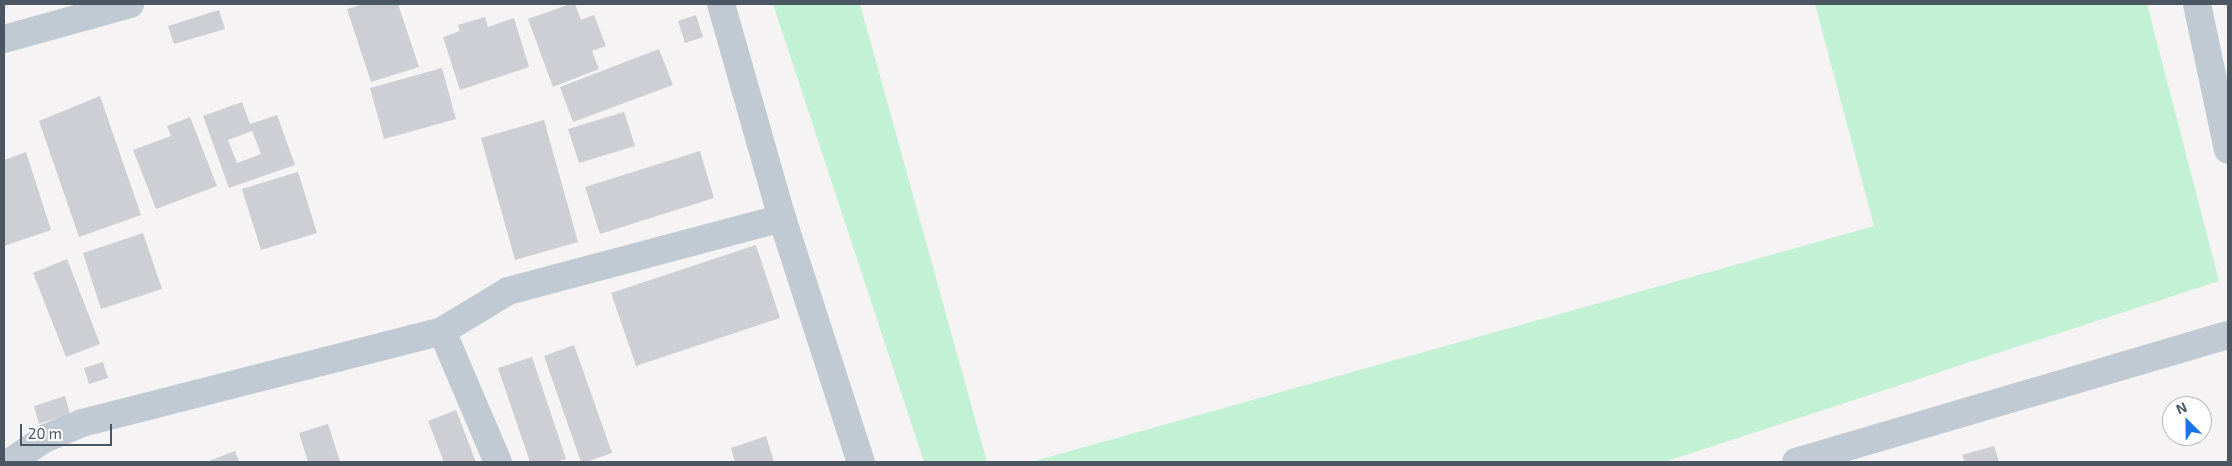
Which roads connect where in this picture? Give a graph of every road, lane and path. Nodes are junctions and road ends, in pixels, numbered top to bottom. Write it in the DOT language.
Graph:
graph roads {
  1 [pos="130,4"];
  2 [pos="721,4"];
  3 [pos="2197,4"];
  4 [pos="4,39"];
  5 [pos="2228,150"];
  6 [pos="782,218"];
  7 [pos="442,331"];
  8 [pos="2228,335"];
  9 [pos="1874,451"];
  10 [pos="10,462"];
  11 [pos="498,462"];
  12 [pos="861,462"];
  13 [pos="1796,462"];
  1 -- 4 [label="street"];
  2 -- 6 [label="street"];
  3 -- 5 [label="street"];
  6 -- 7 [label="street"];
  6 -- 12 [label="street"];
  7 -- 10 [label="street"];
  7 -- 11 [label="street"];
  8 -- 9 [label="street"];
  9 -- 13 [label="street"];
}
